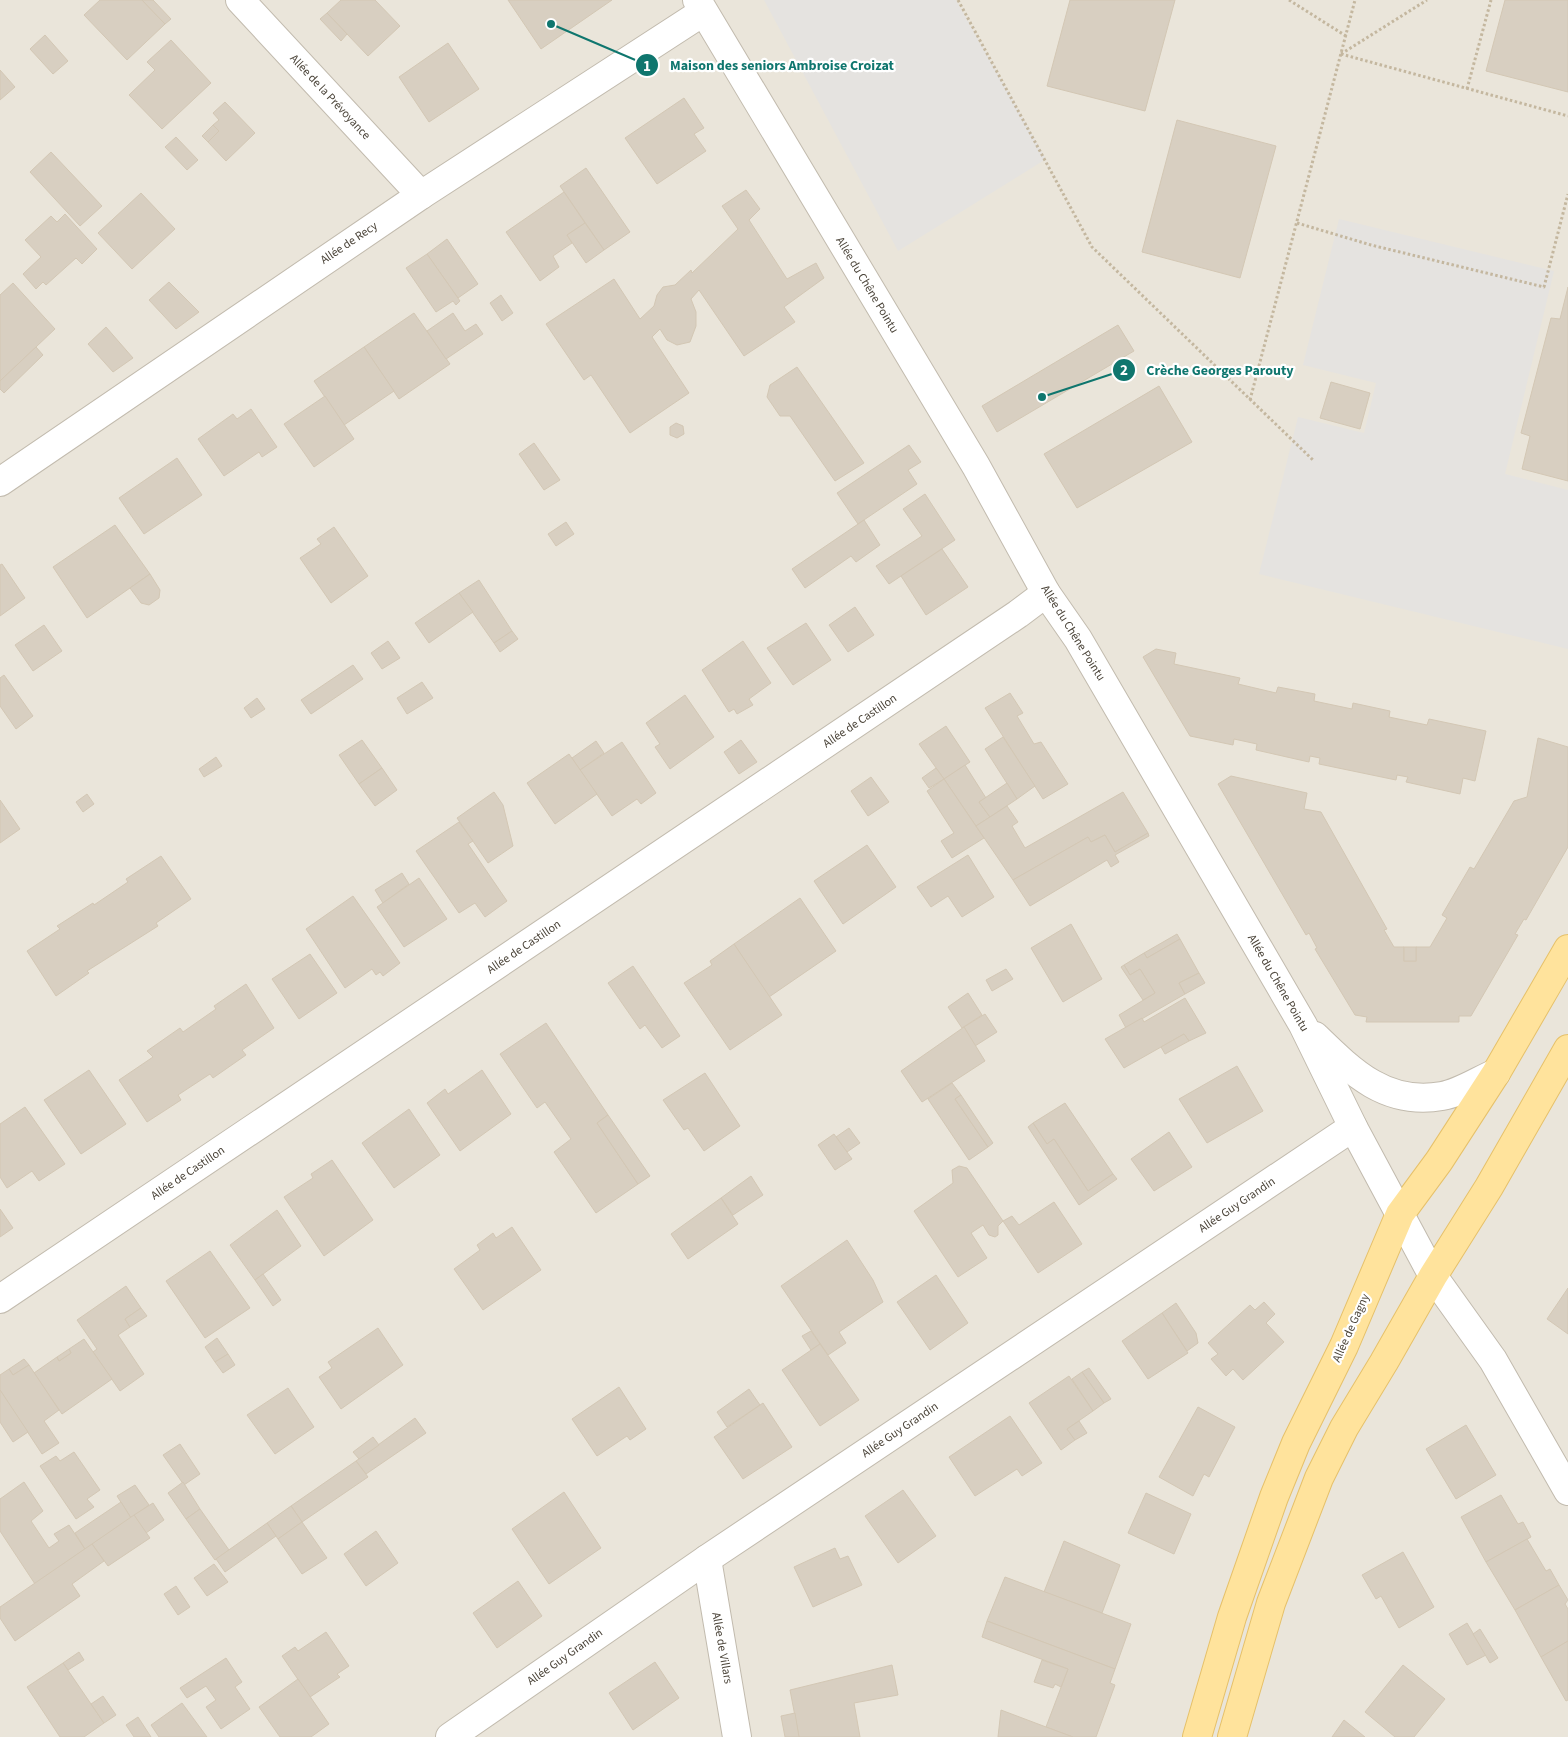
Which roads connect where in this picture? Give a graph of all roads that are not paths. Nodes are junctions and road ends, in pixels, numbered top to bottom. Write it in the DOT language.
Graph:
graph roads {
  1 [pos="240,0"];
  2 [pos="700,6"];
  3 [pos="421,195"];
  4 [pos="0,482"];
  5 [pos="1046,593"];
  6 [pos="1568,949"];
  7 [pos="1303,1025"];
  8 [pos="1568,1049"];
  9 [pos="1496,1073"];
  10 [pos="1353,1127"];
  11 [pos="1400,1214"];
  12 [pos="1433,1276"];
  13 [pos="0,1299"];
  14 [pos="1568,1491"];
  15 [pos="707,1559"];
  16 [pos="450,1737"];
  17 [pos="737,1737"];
  18 [pos="1197,1737"];
  19 [pos="1232,1737"];
  1 -- 3 [label="street, Allée de la Prévoyance"];
  2 -- 3 [label="street, Allée de Recy"];
  2 -- 5 [label="street, Allée du Chêne Pointu"];
  3 -- 4 [label="street, Allée de Recy"];
  5 -- 7 [label="street, Allée du Chêne Pointu"];
  5 -- 13 [label="street, Allée de Castillon"];
  6 -- 9 [label="main road, Allée de Gagny"];
  7 -- 9 [label="street"];
  7 -- 10 [label="street, Allée du Chêne Pointu"];
  8 -- 12 [label="main road"];
  9 -- 11 [label="main road, Allée de Gagny"];
  10 -- 11 [label="street, Allée du Chêne Pointu"];
  10 -- 15 [label="street, Allée Guy Grandin"];
  11 -- 12 [label="street, Allée du Chêne Pointu"];
  11 -- 18 [label="main road, Allée de Gagny"];
  12 -- 14 [label="street, Allée du Chêne Pointu"];
  12 -- 19 [label="main road"];
  15 -- 16 [label="street, Allée Guy Grandin"];
  15 -- 17 [label="street, Allée de Villars"];
}
